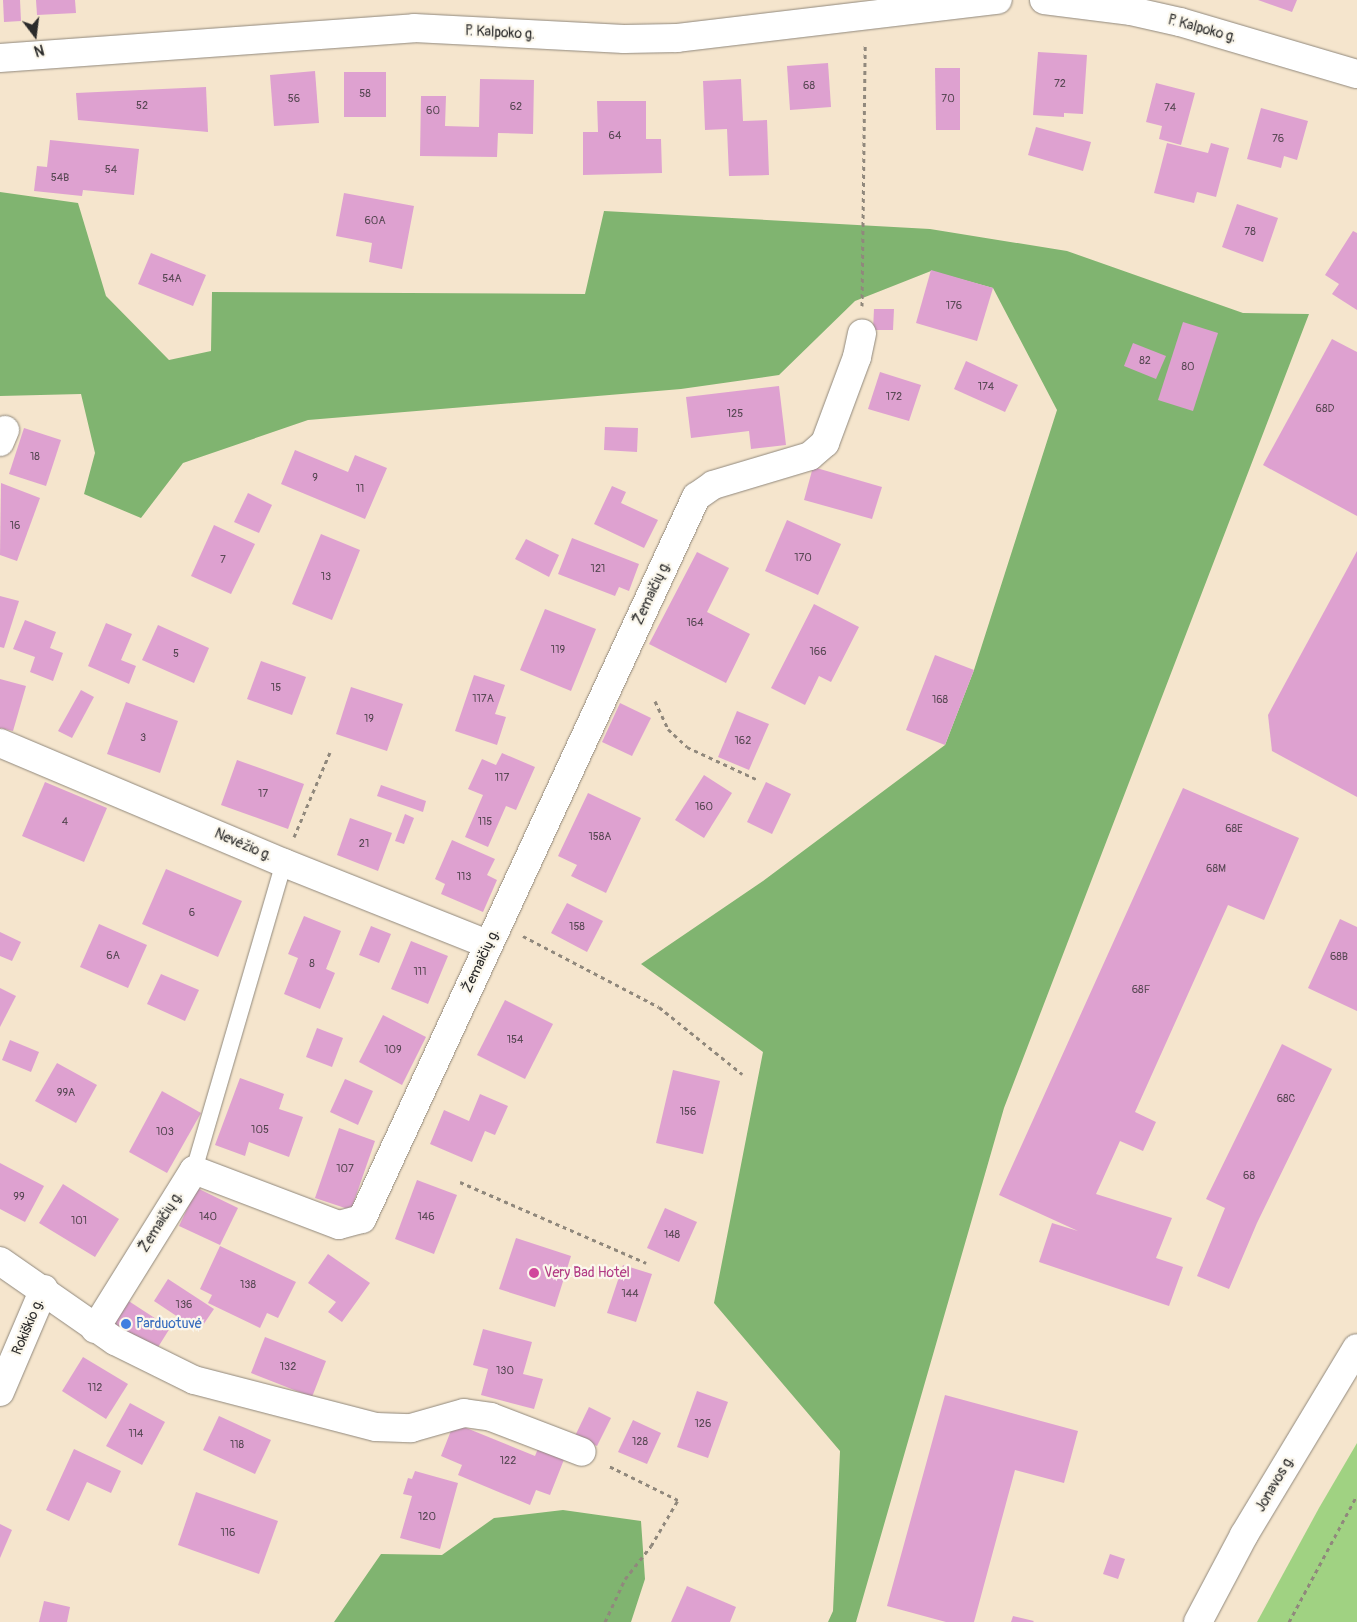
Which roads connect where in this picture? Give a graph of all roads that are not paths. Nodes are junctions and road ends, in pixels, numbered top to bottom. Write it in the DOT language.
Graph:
graph roads {
  1 [pos="998,0"];
  2 [pos="1044,0"];
  3 [pos="0,58"];
  4 [pos="1357,74"];
  5 [pos="862,334"];
  6 [pos="0,743"];
  7 [pos="284,863"];
  8 [pos="493,934"];
  9 [pos="194,1170"];
  10 [pos="0,1261"];
  11 [pos="44,1290"];
  12 [pos="95,1329"];
  13 [pos="1357,1348"];
  14 [pos="0,1392"];
  15 [pos="582,1452"];
  16 [pos="1198,1622"];
  1 -- 3 [label="street, P. Kalpoko g."];
  2 -- 4 [label="street, P. Kalpoko g."];
  5 -- 8 [label="street, Žemaičių g."];
  6 -- 7 [label="street, Nevėžio g."];
  7 -- 8 [label="street, Nevėžio g."];
  7 -- 9 [label="lane"];
  8 -- 9 [label="street, Žemaičių g."];
  9 -- 12 [label="street, Žemaičių g."];
  10 -- 11 [label="street"];
  11 -- 12 [label="street"];
  11 -- 14 [label="street, Rokiškio g."];
  12 -- 15 [label="street"];
  13 -- 16 [label="street, Jonavos g."];
}
